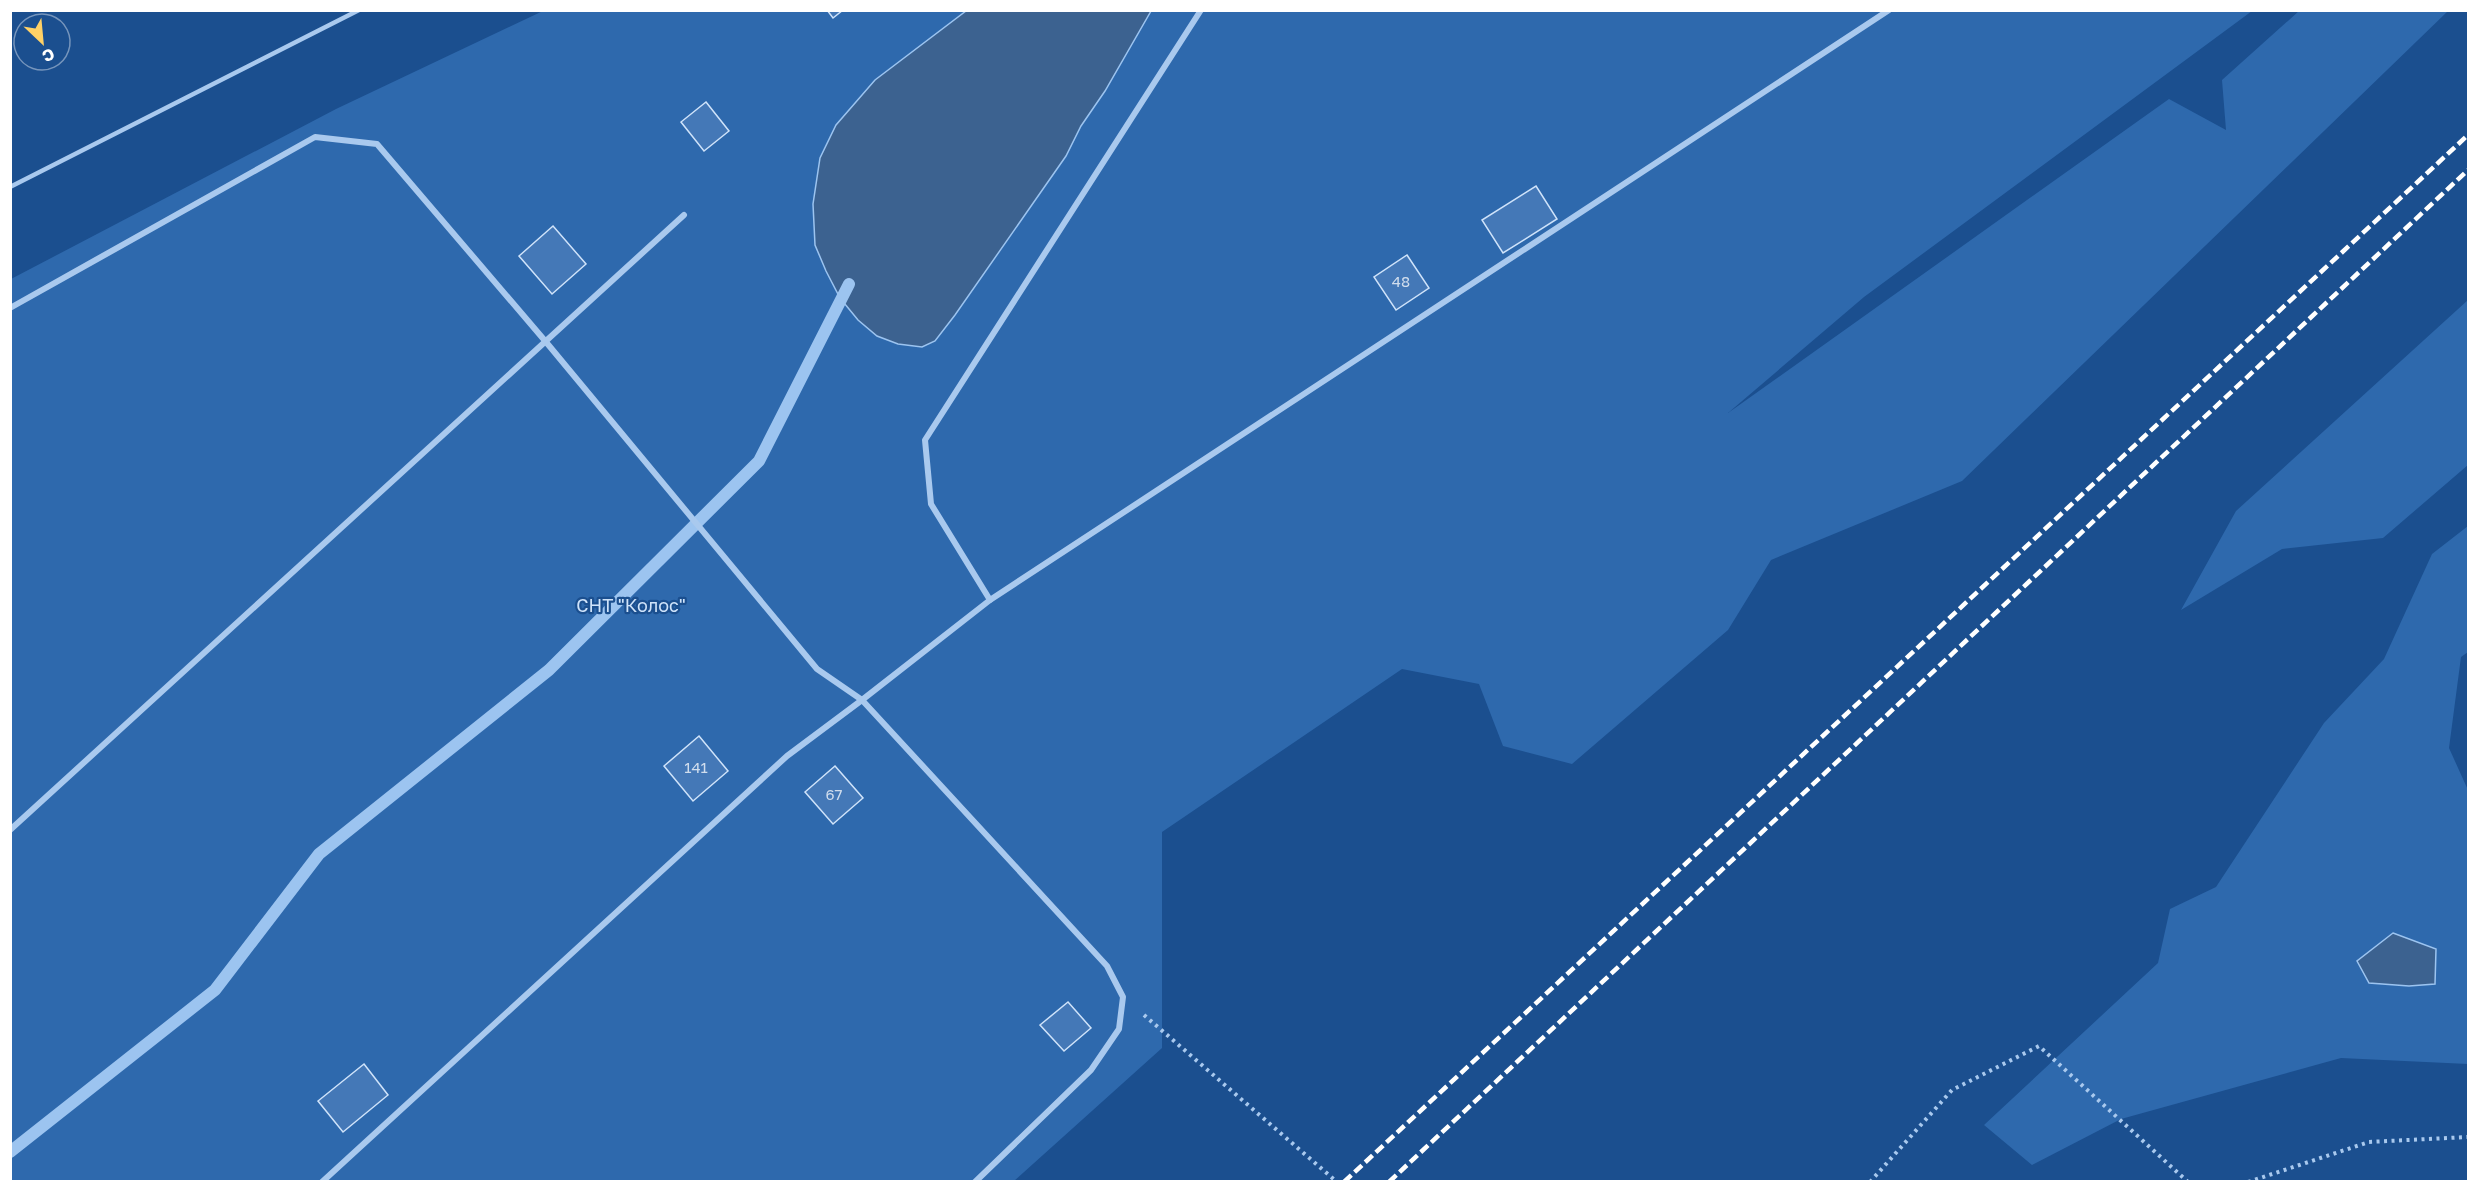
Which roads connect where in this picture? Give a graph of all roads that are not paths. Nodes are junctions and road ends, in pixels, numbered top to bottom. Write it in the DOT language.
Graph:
graph roads {
  1 [pos="359,10"];
  2 [pos="1201,10"];
  3 [pos="1889,10"];
  4 [pos="10,187"];
  5 [pos="684,215"];
  6 [pos="10,308"];
  7 [pos="546,342"];
  8 [pos="990,600"];
  9 [pos="862,700"];
  10 [pos="10,830"];
  11 [pos="322,1182"];
  12 [pos="975,1182"];
  1 -- 4 [label="lane"];
  2 -- 8 [label="street"];
  3 -- 8 [label="street"];
  5 -- 7 [label="street"];
  6 -- 7 [label="street"];
  7 -- 9 [label="street"];
  7 -- 10 [label="street"];
  8 -- 9 [label="street"];
  9 -- 11 [label="street"];
  9 -- 12 [label="street"];
}
